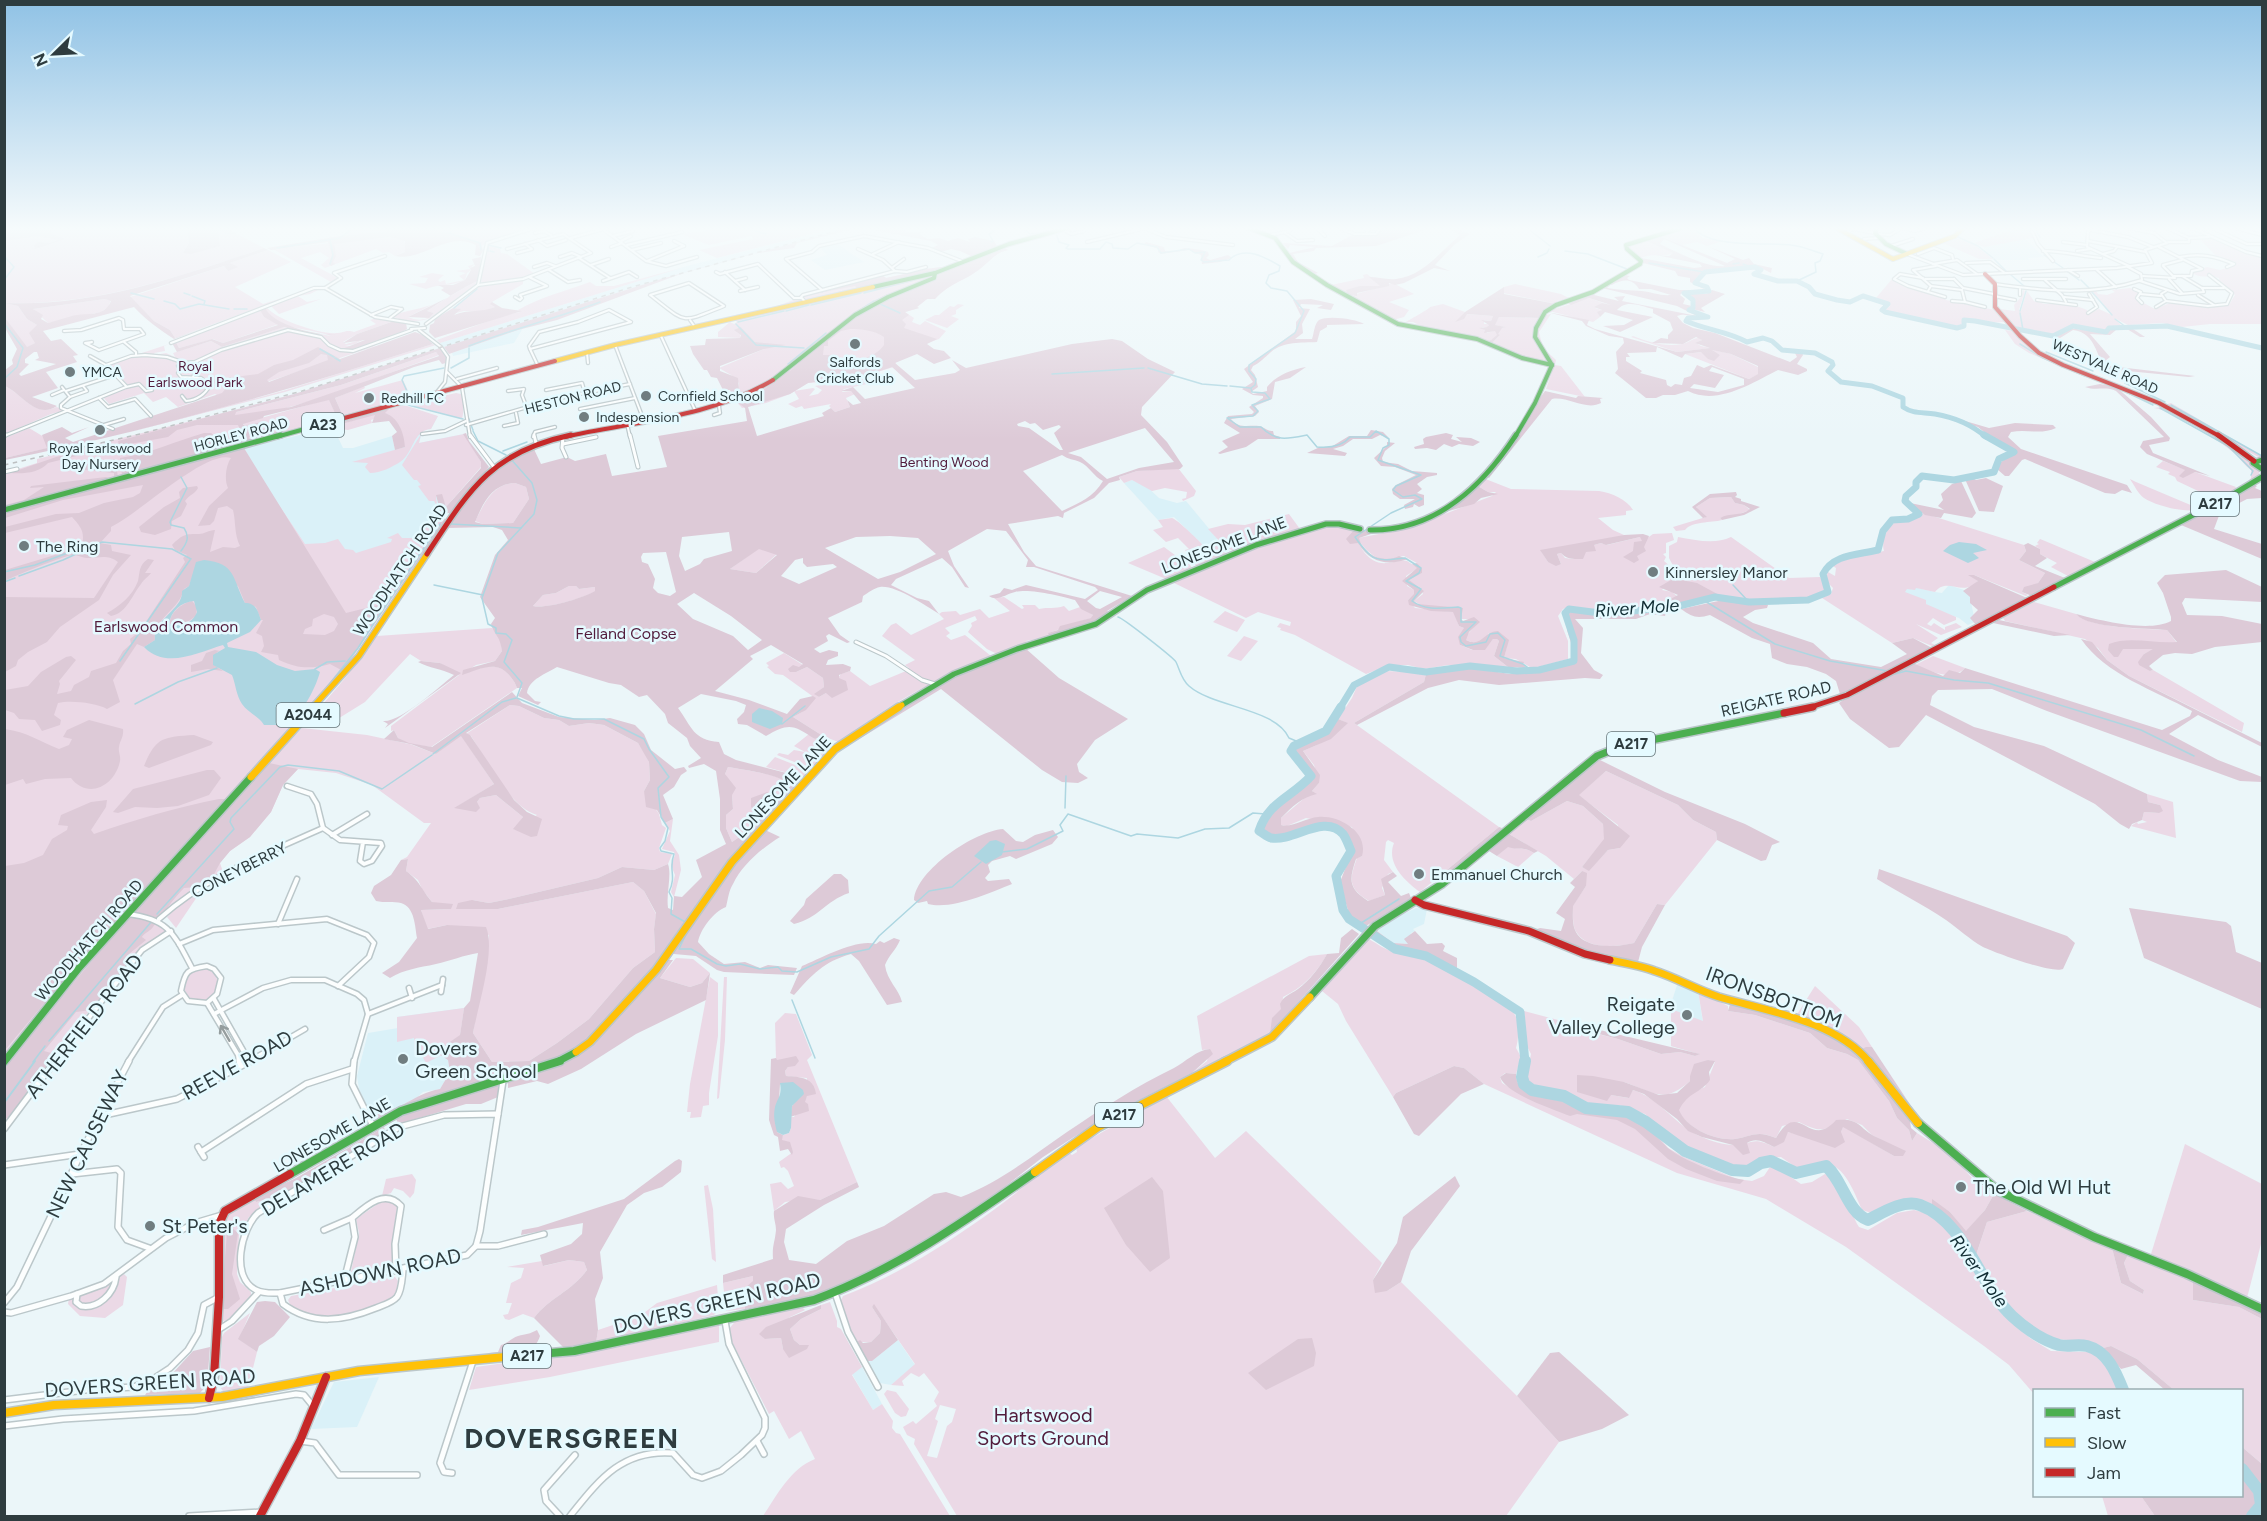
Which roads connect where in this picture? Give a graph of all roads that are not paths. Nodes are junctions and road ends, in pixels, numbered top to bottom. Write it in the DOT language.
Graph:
graph roads {
  1 [pos="288,298"];
  2 [pos="342,298"];
  3 [pos="461,298"];
  4 [pos="654,298"];
  5 [pos="712,298"];
  6 [pos="794,298"];
  7 [pos="803,298"];
  8 [pos="818,298"];
  9 [pos="886,298"];
  10 [pos="1351,298"];
  11 [pos="1578,298"];
  12 [pos="1964,298"];
  13 [pos="1994,298"];
  14 [pos="2007,298"];
  15 [pos="2064,298"];
  16 [pos="2073,298"];
  17 [pos="2138,298"];
  18 [pos="2163,298"];
  19 [pos="2202,298"];
  20 [pos="2232,298"];
  21 [pos="2015,300"];
  22 [pos="2037,300"];
  23 [pos="2092,300"];
  24 [pos="804,301"];
  25 [pos="1952,301"];
  26 [pos="2166,301"];
  27 [pos="1965,302"];
  28 [pos="2066,302"];
  29 [pos="2142,303"];
  30 [pos="2076,305"];
  31 [pos="2156,306"];
  32 [pos="2215,306"];
  33 [pos="1985,307"];
  34 [pos="384,309"];
  35 [pos="2089,312"];
  36 [pos="394,314"];
  37 [pos="126,315"];
  38 [pos="371,315"];
  39 [pos="121,318"];
  40 [pos="389,318"];
  41 [pos="435,318"];
  42 [pos="690,320"];
  43 [pos="410,321"];
  44 [pos="723,321"];
  45 [pos="419,323"];
  46 [pos="425,326"];
  47 [pos="695,327"];
  48 [pos="411,328"];
  49 [pos="418,330"];
  50 [pos="64,331"];
  51 [pos="426,333"];
  52 [pos="662,336"];
  53 [pos="124,342"];
  54 [pos="171,343"];
  55 [pos="90,344"];
  56 [pos="616,346"];
  57 [pos="530,349"];
  58 [pos="587,353"];
  59 [pos="175,354"];
  60 [pos="90,356"];
  61 [pos="136,356"];
  62 [pos="173,359"];
  63 [pos="183,363"];
  64 [pos="588,363"];
  65 [pos="106,365"];
  66 [pos="1552,365"];
  67 [pos="538,366"];
  68 [pos="497,368"];
  69 [pos="181,369"];
  70 [pos="447,372"];
  71 [pos="115,375"];
  72 [pos="192,377"];
  73 [pos="445,380"];
  74 [pos="459,384"];
  75 [pos="630,384"];
  76 [pos="83,385"];
  77 [pos="126,387"];
  78 [pos="64,389"];
  79 [pos="152,390"];
  80 [pos="447,390"];
  81 [pos="546,390"];
  82 [pos="508,391"];
  83 [pos="585,393"];
  84 [pos="52,395"];
  85 [pos="182,396"];
  86 [pos="70,397"];
  87 [pos="98,398"];
  88 [pos="635,398"];
  89 [pos="719,405"];
  90 [pos="527,408"];
  91 [pos="580,409"];
  92 [pos="69,410"];
  93 [pos="695,410"];
  94 [pos="516,412"];
  95 [pos="714,415"];
  96 [pos="151,416"];
  97 [pos="124,419"];
  98 [pos="644,421"];
  99 [pos="466,423"];
  100 [pos="627,424"];
  101 [pos="104,425"];
  102 [pos="504,426"];
  103 [pos="555,427"];
  104 [pos="113,429"];
  105 [pos="422,434"];
  106 [pos="4,436"];
  107 [pos="596,437"];
  108 [pos="563,440"];
  109 [pos="536,443"];
  110 [pos="566,457"];
  111 [pos="2259,460"];
  112 [pos="494,467"];
  113 [pos="638,467"];
  114 [pos="16,469"];
  115 [pos="2262,470"];
  116 [pos="4,472"];
  117 [pos="2262,477"];
  118 [pos="4,510"];
  119 [pos="1360,529"];
  120 [pos="1370,530"];
  121 [pos="856,642"];
  122 [pos="935,684"];
  123 [pos="287,786"];
  124 [pos="367,814"];
  125 [pos="323,828"];
  126 [pos="331,835"];
  127 [pos="363,842"];
  128 [pos="297,879"];
  129 [pos="1415,900"];
  130 [pos="128,914"];
  131 [pos="159,919"];
  132 [pos="278,924"];
  133 [pos="171,932"];
  134 [pos="1363,938"];
  135 [pos="178,944"];
  136 [pos="192,968"];
  137 [pos="338,986"];
  138 [pos="409,988"];
  139 [pos="441,992"];
  140 [pos="182,995"];
  141 [pos="412,998"];
  142 [pos="214,999"];
  143 [pos="207,1003"];
  144 [pos="221,1010"];
  145 [pos="214,1014"];
  146 [pos="368,1014"];
  147 [pos="304,1029"];
  148 [pos="251,1059"];
  149 [pos="4,1062"];
  150 [pos="240,1065"];
  151 [pos="352,1069"];
  152 [pos="503,1081"];
  153 [pos="499,1114"];
  154 [pos="99,1116"];
  155 [pos="373,1126"];
  156 [pos="4,1129"];
  157 [pos="201,1152"];
  158 [pos="81,1154"];
  159 [pos="4,1165"];
  160 [pos="72,1174"];
  161 [pos="222,1215"];
  162 [pos="352,1218"];
  163 [pos="324,1230"];
  164 [pos="544,1233"];
  165 [pos="476,1246"];
  166 [pos="150,1248"];
  167 [pos="399,1270"];
  168 [pos="117,1277"];
  169 [pos="344,1281"];
  170 [pos="259,1292"];
  171 [pos="77,1293"];
  172 [pos="280,1293"];
  173 [pos="836,1293"];
  174 [pos="219,1297"];
  175 [pos="4,1303"];
  176 [pos="2262,1309"];
  177 [pos="4,1312"];
  178 [pos="725,1317"];
  179 [pos="217,1330"];
  180 [pos="473,1360"];
  181 [pos="326,1376"];
  182 [pos="878,1387"];
  183 [pos="222,1397"];
  184 [pos="209,1398"];
  185 [pos="4,1400"];
  186 [pos="315,1408"];
  187 [pos="218,1409"];
  188 [pos="4,1413"];
  189 [pos="4,1426"];
  190 [pos="300,1441"];
  191 [pos="757,1441"];
  192 [pos="764,1454"];
  193 [pos="575,1455"];
  194 [pos="452,1473"];
  195 [pos="417,1475"];
  196 [pos="261,1514"];
  197 [pos="189,1516"];
  198 [pos="559,1516"];
  199 [pos="570,1516"];
  1 -- 54 [label="street"];
  2 -- 38 [label="street"];
  3 -- 41 [label="street"];
  4 -- 42 [label="street"];
  5 -- 42 [label="street"];
  6 -- 24 [label="street"];
  7 -- 24 [label="street"];
  8 -- 24 [label="main road, HORLEY ROAD / A23"];
  9 -- 89 [label="main road, WOODHATCH ROAD / A2044"];
  10 -- 66 [label="main road"];
  11 -- 66 [label="main road"];
  12 -- 27 [label="street"];
  13 -- 111 [label="main road, WESTVALE ROAD"];
  14 -- 21 [label="street"];
  15 -- 28 [label="street"];
  16 -- 23 [label="street"];
  17 -- 29 [label="street"];
  18 -- 26 [label="street"];
  19 -- 32 [label="street"];
  20 -- 32 [label="street"];
  22 -- 28 [label="street"];
  23 -- 35 [label="street"];
  24 -- 44 [label="main road, HORLEY ROAD / A23"];
  25 -- 27 [label="street"];
  26 -- 31 [label="street"];
  26 -- 32 [label="street"];
  27 -- 33 [label="street"];
  28 -- 30 [label="street"];
  34 -- 36 [label="street"];
  34 -- 36 [label="street"];
  34 -- 38 [label="street"];
  36 -- 40 [label="street"];
  37 -- 39 [label="street"];
  38 -- 40 [label="street"];
  39 -- 50 [label="street"];
  39 -- 53 [label="street"];
  40 -- 43 [label="street"];
  41 -- 45 [label="street"];
  41 -- 46 [label="street"];
  42 -- 47 [label="street"];
  43 -- 45 [label="street"];
  43 -- 48 [label="street"];
  44 -- 47 [label="main road, HORLEY ROAD / A23"];
  44 -- 52 [label="main road, HORLEY ROAD / A23"];
  45 -- 46 [label="street"];
  45 -- 48 [label="street"];
  46 -- 49 [label="street"];
  46 -- 51 [label="street"];
  47 -- 56 [label="main road, HORLEY ROAD / A23"];
  48 -- 49 [label="street"];
  48 -- 63 [label="street"];
  49 -- 51 [label="street"];
  51 -- 70 [label="street"];
  52 -- 56 [label="main road, HORLEY ROAD / A23"];
  52 -- 93 [label="street"];
  53 -- 55 [label="street"];
  53 -- 61 [label="street"];
  56 -- 58 [label="main road, HORLEY ROAD / A23"];
  56 -- 75 [label="street"];
  57 -- 57 [label="street"];
  57 -- 67 [label="street"];
  58 -- 64 [label="street"];
  58 -- 67 [label="main road, HORLEY ROAD / A23"];
  59 -- 62 [label="street"];
  60 -- 65 [label="street"];
  61 -- 62 [label="street"];
  61 -- 65 [label="street"];
  62 -- 63 [label="street"];
  63 -- 69 [label="street"];
  65 -- 71 [label="street"];
  66 -- 120 [label="main road, LONESOME LANE"];
  67 -- 74 [label="main road, HORLEY ROAD / A23"];
  68 -- 74 [label="street"];
  69 -- 72 [label="street"];
  69 -- 72 [label="street"];
  70 -- 73 [label="street"];
  70 -- 74 [label="street"];
  71 -- 76 [label="street"];
  71 -- 77 [label="street"];
  72 -- 85 [label="street"];
  73 -- 74 [label="street"];
  73 -- 80 [label="street"];
  74 -- 80 [label="main road, HORLEY ROAD / A23"];
  74 -- 99 [label="street"];
  75 -- 83 [label="street, HESTON ROAD"];
  75 -- 88 [label="street"];
  76 -- 78 [label="street"];
  76 -- 86 [label="street"];
  77 -- 79 [label="street"];
  77 -- 87 [label="street"];
  78 -- 84 [label="street"];
  78 -- 86 [label="street"];
  80 -- 118 [label="main road, HORLEY ROAD / A23"];
  81 -- 83 [label="street"];
  82 -- 90 [label="street"];
  83 -- 90 [label="street, HESTON ROAD"];
  86 -- 92 [label="street"];
  87 -- 92 [label="street"];
  87 -- 96 [label="street"];
  88 -- 91 [label="street"];
  88 -- 98 [label="street"];
  89 -- 93 [label="main road, WOODHATCH ROAD / A2044"];
  89 -- 95 [label="street"];
  90 -- 94 [label="street, HESTON ROAD"];
  92 -- 101 [label="street"];
  92 -- 106 [label="street"];
  93 -- 98 [label="main road, WOODHATCH ROAD / A2044"];
  94 -- 99 [label="street, HESTON ROAD"];
  94 -- 102 [label="street, HESTON ROAD"];
  97 -- 101 [label="street"];
  98 -- 100 [label="main road, WOODHATCH ROAD / A2044"];
  99 -- 105 [label="street, HESTON ROAD"];
  99 -- 112 [label="street"];
  100 -- 108 [label="main road, WOODHATCH ROAD / A2044"];
  100 -- 113 [label="street"];
  101 -- 104 [label="street"];
  103 -- 109 [label="street"];
  107 -- 108 [label="street"];
  108 -- 109 [label="main road, WOODHATCH ROAD / A2044"];
  108 -- 110 [label="street"];
  109 -- 112 [label="main road, WOODHATCH ROAD / A2044"];
  111 -- 115 [label="main road"];
  112 -- 130 [label="main road, WOODHATCH ROAD / A2044"];
  114 -- 116 [label="street"];
  117 -- 129 [label="main road, REIGATE ROAD / A217"];
  119 -- 120 [label="street, LONESOME LANE"];
  119 -- 122 [label="main road, LONESOME LANE"];
  121 -- 122 [label="street"];
  122 -- 152 [label="main road, LONESOME LANE"];
  123 -- 125 [label="street"];
  124 -- 126 [label="street"];
  125 -- 126 [label="street"];
  125 -- 131 [label="street, CONEYBERRY"];
  126 -- 127 [label="street"];
  127 -- 127 [label="street"];
  128 -- 132 [label="street"];
  129 -- 134 [label="main road, REIGATE ROAD / A217"];
  129 -- 176 [label="main road, IRONSBOTTOM"];
  130 -- 131 [label="street"];
  130 -- 149 [label="main road, WOODHATCH ROAD / A2044"];
  131 -- 133 [label="street"];
  132 -- 135 [label="street"];
  132 -- 137 [label="street"];
  133 -- 135 [label="street"];
  133 -- 156 [label="street, ATHERFIELD ROAD"];
  134 -- 173 [label="main road, DOVERS GREEN ROAD / A217"];
  135 -- 136 [label="street"];
  136 -- 140 [label="street"];
  136 -- 142 [label="street"];
  137 -- 144 [label="street"];
  137 -- 146 [label="street"];
  138 -- 141 [label="street"];
  139 -- 141 [label="street"];
  140 -- 143 [label="street"];
  140 -- 154 [label="street, NEW CAUSEWAY"];
  141 -- 146 [label="street"];
  142 -- 143 [label="street"];
  142 -- 144 [label="street"];
  143 -- 145 [label="street"];
  144 -- 145 [label="street"];
  144 -- 148 [label="street"];
  150 -- 145 [label="street, one-way"];
  146 -- 151 [label="street"];
  147 -- 148 [label="street, REEVE ROAD"];
  148 -- 150 [label="street, REEVE ROAD"];
  150 -- 154 [label="street, REEVE ROAD"];
  151 -- 155 [label="street"];
  151 -- 157 [label="street"];
  152 -- 153 [label="street, ASHDOWN ROAD"];
  152 -- 155 [label="main road, LONESOME LANE"];
  153 -- 165 [label="street, ASHDOWN ROAD"];
  153 -- 170 [label="street, DELAMERE ROAD"];
  154 -- 158 [label="street, NEW CAUSEWAY"];
  155 -- 161 [label="main road, LONESOME LANE"];
  158 -- 159 [label="street"];
  158 -- 160 [label="street, NEW CAUSEWAY"];
  160 -- 166 [label="street"];
  160 -- 175 [label="street, NEW CAUSEWAY"];
  161 -- 166 [label="street"];
  161 -- 174 [label="main road"];
  162 -- 163 [label="street"];
  162 -- 167 [label="street"];
  162 -- 169 [label="street"];
  164 -- 165 [label="street"];
  165 -- 167 [label="street, ASHDOWN ROAD"];
  166 -- 168 [label="street"];
  167 -- 169 [label="street, ASHDOWN ROAD"];
  167 -- 172 [label="street"];
  168 -- 171 [label="street"];
  168 -- 171 [label="street"];
  169 -- 172 [label="street, ASHDOWN ROAD"];
  170 -- 172 [label="street, ASHDOWN ROAD"];
  170 -- 179 [label="street"];
  171 -- 177 [label="street"];
  173 -- 178 [label="main road, DOVERS GREEN ROAD / A217"];
  173 -- 182 [label="street"];
  174 -- 179 [label="main road"];
  174 -- 185 [label="street"];
  178 -- 180 [label="main road, DOVERS GREEN ROAD / A217"];
  178 -- 191 [label="street"];
  179 -- 184 [label="main road"];
  180 -- 181 [label="main road, DOVERS GREEN ROAD / A217"];
  180 -- 194 [label="street"];
  181 -- 183 [label="main road, DOVERS GREEN ROAD / A217"];
  181 -- 186 [label="main road"];
  183 -- 184 [label="main road, DOVERS GREEN ROAD / A217"];
  183 -- 187 [label="street"];
  184 -- 188 [label="main road, DOVERS GREEN ROAD / A217"];
  186 -- 187 [label="street, DOVERS GREEN ROAD"];
  186 -- 190 [label="main road"];
  187 -- 189 [label="street, DOVERS GREEN ROAD"];
  190 -- 195 [label="street"];
  190 -- 196 [label="main road"];
  191 -- 192 [label="street"];
  191 -- 199 [label="street"];
  193 -- 198 [label="street"];
  196 -- 197 [label="street"];
}
